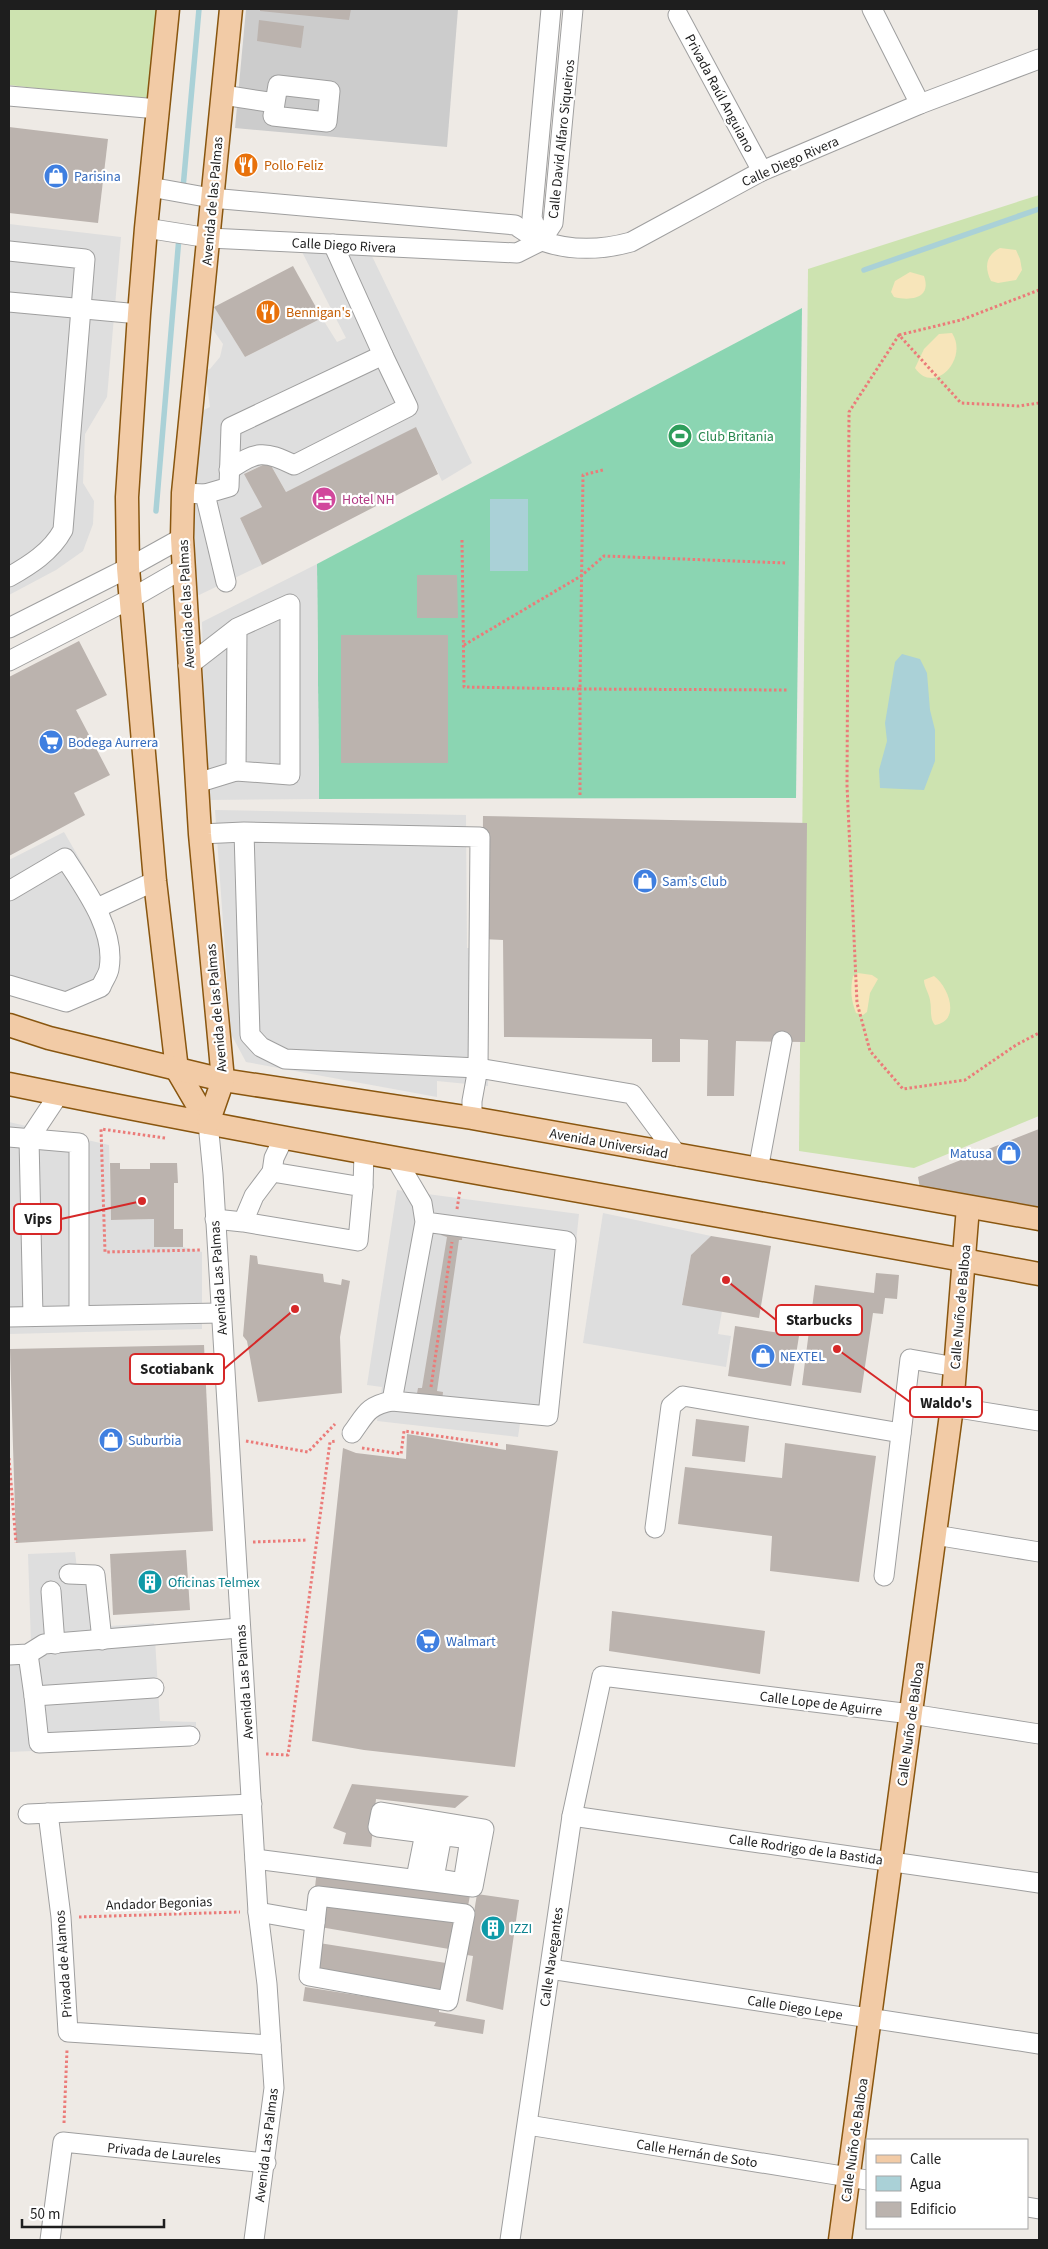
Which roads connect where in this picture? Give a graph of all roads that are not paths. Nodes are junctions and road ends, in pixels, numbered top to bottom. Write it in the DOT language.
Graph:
graph roads {
  1 [pos="168,9"];
  2 [pos="231,9"];
  3 [pos="551,9"];
  4 [pos="574,9"];
  5 [pos="872,9"];
  6 [pos="678,15"];
  7 [pos="1039,59"];
  8 [pos="223,95"];
  9 [pos="9,96"];
  10 [pos="275,102"];
  11 [pos="920,104"];
  12 [pos="158,110"];
  13 [pos="762,171"];
  14 [pos="150,188"];
  15 [pos="211,198"];
  16 [pos="146,228"];
  17 [pos="209,238"];
  18 [pos="541,241"];
  19 [pos="333,244"];
  20 [pos="9,251"];
  21 [pos="9,302"];
  22 [pos="81,309"];
  23 [pos="139,314"];
  24 [pos="382,355"];
  25 [pos="229,470"];
  26 [pos="194,493"];
  27 [pos="182,538"];
  28 [pos="128,568"];
  29 [pos="184,568"];
  30 [pos="9,577"];
  31 [pos="226,582"];
  32 [pos="132,598"];
  33 [pos="9,628"];
  34 [pos="237,628"];
  35 [pos="9,660"];
  36 [pos="188,666"];
  37 [pos="236,771"];
  38 [pos="197,783"];
  39 [pos="244,832"];
  40 [pos="200,834"];
  41 [pos="155,881"];
  42 [pos="9,891"];
  43 [pos="97,908"];
  44 [pos="9,985"];
  45 [pos="9,1025"];
  46 [pos="782,1042"];
  47 [pos="478,1068"];
  48 [pos="178,1070"];
  49 [pos="223,1080"];
  50 [pos="9,1084"];
  51 [pos="59,1094"];
  52 [pos="472,1118"];
  53 [pos="208,1123"];
  54 [pos="9,1137"];
  55 [pos="29,1139"];
  56 [pos="283,1139"];
  57 [pos="364,1153"];
  58 [pos="678,1156"];
  59 [pos="396,1159"];
  60 [pos="758,1170"];
  61 [pos="272,1172"];
  62 [pos="363,1187"];
  63 [pos="968,1207"];
  64 [pos="215,1219"];
  65 [pos="1039,1219"];
  66 [pos="243,1222"];
  67 [pos="425,1222"];
  68 [pos="964,1260"];
  69 [pos="1039,1274"];
  70 [pos="220,1312"];
  71 [pos="79,1315"];
  72 [pos="34,1316"];
  73 [pos="9,1317"];
  74 [pos="956,1367"];
  75 [pos="392,1400"];
  76 [pos="952,1408"];
  77 [pos="1039,1421"];
  78 [pos="901,1433"];
  79 [pos="347,1441"];
  80 [pos="655,1528"];
  81 [pos="935,1535"];
  82 [pos="1039,1552"];
  83 [pos="69,1574"];
  84 [pos="884,1576"];
  85 [pos="51,1591"];
  86 [pos="239,1628"];
  87 [pos="102,1640"];
  88 [pos="55,1644"];
  89 [pos="28,1654"];
  90 [pos="9,1655"];
  91 [pos="602,1676"];
  92 [pos="154,1688"];
  93 [pos="34,1696"];
  94 [pos="911,1714"];
  95 [pos="1039,1734"];
  96 [pos="190,1736"];
  97 [pos="252,1804"];
  98 [pos="48,1813"];
  99 [pos="28,1814"];
  100 [pos="572,1816"];
  101 [pos="255,1856"];
  102 [pos="891,1862"];
  103 [pos="418,1873"];
  104 [pos="1039,1883"];
  105 [pos="258,1912"];
  106 [pos="315,1922"];
  107 [pos="550,1969"];
  108 [pos="870,2018"];
  109 [pos="1039,2044"];
  110 [pos="271,2046"];
  111 [pos="528,2125"];
  112 [pos="266,2163"];
  113 [pos="858,2179"];
  114 [pos="50,2240"];
  115 [pos="254,2240"];
  116 [pos="510,2240"];
  117 [pos="840,2240"];
  1 -- 12 [label="main road"];
  2 -- 8 [label="main road, Avenida de las Palmas"];
  3 -- 18 [label="street, Calle David Alfaro Siqueiros"];
  4 -- 18 [label="street, Calle David Alfaro Siqueiros"];
  5 -- 11 [label="street"];
  6 -- 13 [label="street, Privada Raúl Anguiano"];
  7 -- 11 [label="street, Calle Diego Rivera"];
  8 -- 10 [label="street"];
  8 -- 15 [label="main road, Avenida de las Palmas"];
  9 -- 12 [label="street"];
  11 -- 13 [label="street, Calle Diego Rivera"];
  12 -- 14 [label="main road"];
  13 -- 18 [label="street, Calle Diego Rivera"];
  14 -- 15 [label="street, Calle Diego Rivera"];
  14 -- 16 [label="main road"];
  15 -- 17 [label="main road, Avenida de las Palmas"];
  15 -- 18 [label="street, Calle Diego Rivera"];
  16 -- 17 [label="street, Calle Diego Rivera"];
  16 -- 23 [label="main road"];
  17 -- 19 [label="street, Calle Diego Rivera"];
  17 -- 26 [label="main road, Avenida de las Palmas"];
  18 -- 19 [label="street, Calle Diego Rivera"];
  19 -- 24 [label="street"];
  20 -- 22 [label="street"];
  21 -- 22 [label="street"];
  22 -- 23 [label="street"];
  22 -- 30 [label="street"];
  23 -- 28 [label="main road"];
  24 -- 25 [label="street"];
  24 -- 25 [label="street"];
  25 -- 26 [label="street"];
  26 -- 27 [label="main road, Avenida de las Palmas"];
  26 -- 31 [label="street"];
  27 -- 28 [label="street"];
  27 -- 29 [label="main road, Avenida de las Palmas"];
  28 -- 32 [label="main road"];
  28 -- 33 [label="street"];
  29 -- 32 [label="street"];
  29 -- 36 [label="main road, Avenida de las Palmas"];
  32 -- 35 [label="street"];
  32 -- 41 [label="main road"];
  34 -- 36 [label="street"];
  34 -- 37 [label="street"];
  34 -- 37 [label="street"];
  36 -- 38 [label="main road, Avenida de las Palmas"];
  37 -- 38 [label="street"];
  38 -- 40 [label="main road, Avenida de las Palmas"];
  39 -- 40 [label="street"];
  39 -- 47 [label="street"];
  39 -- 47 [label="street"];
  40 -- 49 [label="main road, Avenida de las Palmas"];
  41 -- 43 [label="street"];
  41 -- 48 [label="main road"];
  42 -- 43 [label="street"];
  43 -- 44 [label="street"];
  45 -- 48 [label="main road, Avenida Universidad"];
  46 -- 60 [label="street"];
  47 -- 52 [label="street"];
  47 -- 58 [label="street"];
  48 -- 49 [label="main road, Avenida Universidad"];
  48 -- 53 [label="main road"];
  49 -- 52 [label="main road, Avenida Universidad"];
  49 -- 53 [label="main road, Avenida de las Palmas"];
  50 -- 51 [label="main road"];
  51 -- 53 [label="main road"];
  51 -- 55 [label="street"];
  52 -- 58 [label="main road, Avenida Universidad"];
  53 -- 56 [label="main road"];
  53 -- 64 [label="street, Avenida Las Palmas"];
  54 -- 55 [label="street"];
  55 -- 71 [label="street"];
  55 -- 72 [label="street"];
  56 -- 57 [label="main road"];
  56 -- 61 [label="street"];
  57 -- 59 [label="main road"];
  57 -- 62 [label="street"];
  58 -- 60 [label="main road, Avenida Universidad"];
  59 -- 67 [label="street"];
  59 -- 68 [label="main road"];
  60 -- 63 [label="main road, Avenida Universidad"];
  61 -- 62 [label="street"];
  61 -- 66 [label="street"];
  62 -- 66 [label="street"];
  63 -- 65 [label="main road, Avenida Universidad"];
  63 -- 68 [label="main road, Calle Nuño de Balboa"];
  64 -- 66 [label="street"];
  64 -- 70 [label="street, Avenida Las Palmas"];
  67 -- 75 [label="street"];
  67 -- 75 [label="street"];
  68 -- 69 [label="main road"];
  68 -- 74 [label="main road, Calle Nuño de Balboa"];
  70 -- 71 [label="street"];
  70 -- 86 [label="street, Avenida Las Palmas"];
  71 -- 72 [label="street"];
  72 -- 73 [label="street"];
  74 -- 76 [label="main road, Calle Nuño de Balboa"];
  74 -- 78 [label="street"];
  75 -- 79 [label="street"];
  76 -- 77 [label="street"];
  76 -- 81 [label="main road, Calle Nuño de Balboa"];
  78 -- 80 [label="street"];
  78 -- 84 [label="street"];
  81 -- 82 [label="street"];
  81 -- 94 [label="main road, Calle Nuño de Balboa"];
  83 -- 87 [label="street"];
  85 -- 88 [label="street"];
  86 -- 87 [label="street"];
  86 -- 97 [label="street, Avenida Las Palmas"];
  87 -- 88 [label="street"];
  88 -- 89 [label="street"];
  89 -- 90 [label="street"];
  89 -- 93 [label="street"];
  91 -- 94 [label="street, Calle Lope de Aguirre"];
  91 -- 100 [label="street, Calle Navegantes"];
  92 -- 93 [label="street"];
  93 -- 96 [label="street"];
  94 -- 95 [label="street, Calle Lope de Aguirre"];
  94 -- 102 [label="main road, Calle Nuño de Balboa"];
  97 -- 98 [label="street"];
  97 -- 101 [label="street, Avenida Las Palmas"];
  98 -- 99 [label="street"];
  98 -- 110 [label="street, Privada de Alamos"];
  100 -- 102 [label="street, Calle Rodrigo de la Bastida"];
  100 -- 107 [label="street, Calle Navegantes"];
  101 -- 103 [label="street"];
  101 -- 105 [label="street, Avenida Las Palmas"];
  102 -- 104 [label="street, Calle Rodrigo de la Bastida"];
  102 -- 108 [label="main road, Calle Nuño de Balboa"];
  103 -- 103 [label="street"];
  105 -- 106 [label="street"];
  105 -- 110 [label="street, Avenida Las Palmas"];
  106 -- 106 [label="street"];
  107 -- 108 [label="street, Calle Diego Lepe"];
  107 -- 111 [label="street, Calle Navegantes"];
  108 -- 109 [label="street, Calle Diego Lepe"];
  108 -- 113 [label="main road, Calle Nuño de Balboa"];
  110 -- 112 [label="street, Avenida Las Palmas"];
  111 -- 113 [label="street, Calle Hernán de Soto"];
  111 -- 116 [label="street, Calle Navegantes"];
  112 -- 114 [label="street, Privada de Laureles"];
  112 -- 115 [label="street, Avenida Las Palmas"];
  113 -- 117 [label="main road, Calle Nuño de Balboa"];
}
